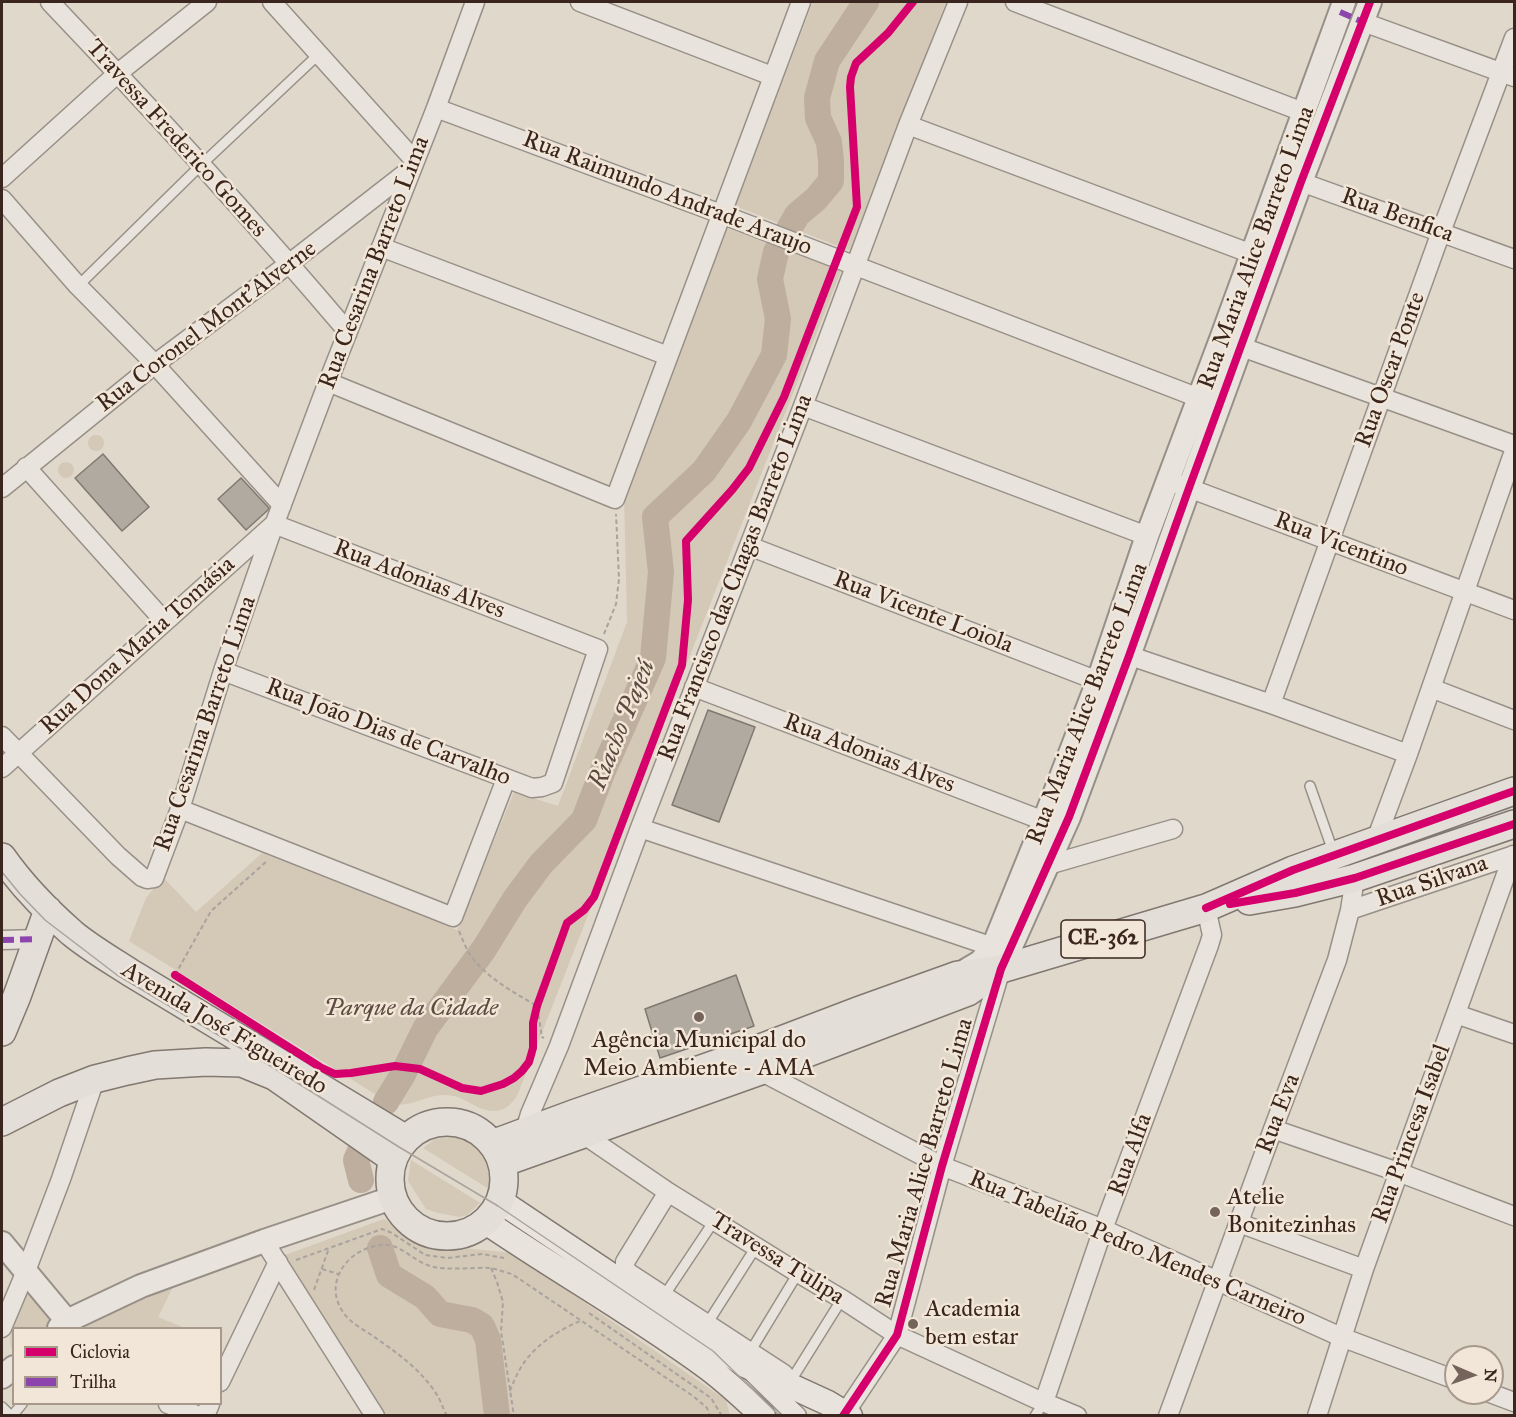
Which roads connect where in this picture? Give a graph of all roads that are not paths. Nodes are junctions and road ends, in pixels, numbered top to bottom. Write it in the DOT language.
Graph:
graph roads {
  1 [pos="50,2"];
  2 [pos="207,2"];
  3 [pos="272,2"];
  4 [pos="475,2"];
  5 [pos="580,2"];
  6 [pos="801,2"];
  7 [pos="958,2"];
  8 [pos="1015,2"];
  9 [pos="1344,2"];
  10 [pos="1367,12"];
  11 [pos="1515,38"];
  12 [pos="319,54"];
  13 [pos="118,73"];
  14 [pos="1509,74"];
  15 [pos="772,76"];
  16 [pos="436,108"];
  17 [pos="1303,112"];
  18 [pos="909,125"];
  19 [pos="414,164"];
  20 [pos="201,165"];
  21 [pos="2,177"];
  22 [pos="1291,178"];
  23 [pos="2,199"];
  24 [pos="722,214"];
  25 [pos="1441,232"];
  26 [pos="381,248"];
  27 [pos="1252,254"];
  28 [pos="1515,259"];
  29 [pos="290,263"];
  30 [pos="855,266"];
  31 [pos="78,286"];
  32 [pos="348,332"];
  33 [pos="1231,343"];
  34 [pos="668,356"];
  35 [pos="155,364"];
  36 [pos="328,382"];
  37 [pos="1381,397"];
  38 [pos="1199,398"];
  39 [pos="803,406"];
  40 [pos="1515,445"];
  41 [pos="1515,451"];
  42 [pos="26,467"];
  43 [pos="1179,484"];
  44 [pos="2,488"];
  45 [pos="282,505"];
  46 [pos="272,530"];
  47 [pos="1147,536"];
  48 [pos="1330,541"];
  49 [pos="749,546"];
  50 [pos="1464,591"];
  51 [pos="1515,610"];
  52 [pos="165,622"];
  53 [pos="1119,652"];
  54 [pos="223,671"];
  55 [pos="1098,681"];
  56 [pos="693,687"];
  57 [pos="1431,688"];
  58 [pos="1271,704"];
  59 [pos="1515,720"];
  60 [pos="2,736"];
  61 [pos="18,754"];
  62 [pos="1408,754"];
  63 [pos="2,768"];
  64 [pos="506,779"];
  65 [pos="553,783"];
  66 [pos="1310,786"];
  67 [pos="1515,791"];
  68 [pos="180,809"];
  69 [pos="1044,821"];
  70 [pos="1515,824"];
  71 [pos="640,828"];
  72 [pos="1173,830"];
  73 [pos="1376,840"];
  74 [pos="1335,855"];
  75 [pos="1514,855"];
  76 [pos="2,857"];
  77 [pos="1048,865"];
  78 [pos="1355,878"];
  79 [pos="1206,908"];
  80 [pos="48,910"];
  81 [pos="1350,910"];
  82 [pos="38,939"];
  83 [pos="2,940"];
  84 [pos="997,958"];
  85 [pos="1456,1014"];
  86 [pos="2,1032"];
  87 [pos="1515,1034"];
  88 [pos="760,1071"];
  89 [pos="95,1079"];
  90 [pos="2,1122"];
  91 [pos="1273,1128"];
  92 [pos="583,1134"];
  93 [pos="399,1149"];
  94 [pos="509,1149"];
  95 [pos="942,1166"];
  96 [pos="1398,1172"];
  97 [pos="668,1192"];
  98 [pos="392,1198"];
  99 [pos="493,1211"];
  100 [pos="1515,1216"];
  101 [pos="714,1221"];
  102 [pos="1239,1223"];
  103 [pos="1103,1229"];
  104 [pos="264,1241"];
  105 [pos="2,1243"];
  106 [pos="756,1247"];
  107 [pos="287,1261"];
  108 [pos="1364,1269"];
  109 [pos="26,1271"];
  110 [pos="798,1273"];
  111 [pos="1218,1281"];
  112 [pos="664,1296"];
  113 [pos="842,1299"];
  114 [pos="707,1324"];
  115 [pos="63,1325"];
  116 [pos="2,1329"];
  117 [pos="897,1335"];
  118 [pos="1341,1337"];
  119 [pos="747,1358"];
  120 [pos="1444,1376"];
  121 [pos="222,1378"];
  122 [pos="792,1379"];
  123 [pos="171,1405"];
  124 [pos="2,1407"];
  125 [pos="1040,1409"];
  126 [pos="842,1412"];
  127 [pos="12,1416"];
  128 [pos="199,1416"];
  129 [pos="375,1416"];
  130 [pos="763,1416"];
  131 [pos="797,1416"];
  132 [pos="1077,1416"];
  133 [pos="1168,1416"];
  134 [pos="1317,1416"];
  1 -- 13 [label="street, Travessa Frederico Gomes"];
  2 -- 13 [label="street"];
  3 -- 12 [label="street"];
  4 -- 16 [label="street, Rua Cesarina Barreto Lima"];
  5 -- 15 [label="street"];
  6 -- 15 [label="street"];
  7 -- 18 [label="street, Rua Francisco das Chagas Barreto Lima"];
  8 -- 17 [label="street"];
  9 -- 17 [label="street, Rua Maria Alice Barreto Lima"];
  10 -- 14 [label="street"];
  10 -- 22 [label="street, Rua Maria Alice Barreto Lima"];
  11 -- 14 [label="street, Rua Oscar Ponte"];
  12 -- 19 [label="street"];
  12 -- 20 [label="lane"];
  13 -- 20 [label="street, Travessa Frederico Gomes"];
  13 -- 21 [label="street"];
  14 -- 25 [label="street, Rua Oscar Ponte"];
  15 -- 24 [label="street"];
  16 -- 19 [label="street, Rua Cesarina Barreto Lima"];
  16 -- 24 [label="street, Rua Raimundo Andrade Araujo"];
  17 -- 22 [label="street, Rua Maria Alice Barreto Lima"];
  18 -- 27 [label="street"];
  18 -- 30 [label="street, Rua Francisco das Chagas Barreto Lima"];
  19 -- 26 [label="street, Rua Cesarina Barreto Lima"];
  19 -- 29 [label="street, Rua Coronel Mont'Alverne"];
  20 -- 29 [label="street, Travessa Frederico Gomes"];
  20 -- 31 [label="lane"];
  22 -- 25 [label="street, Rua Benfica"];
  22 -- 27 [label="street, Rua Maria Alice Barreto Lima"];
  22 -- 33 [label="street, Rua Maria Alice Barreto Lima"];
  23 -- 31 [label="street"];
  24 -- 30 [label="street, Rua Raimundo Andrade Araujo"];
  24 -- 34 [label="street"];
  25 -- 28 [label="street, Rua Benfica"];
  25 -- 37 [label="street, Rua Oscar Ponte"];
  26 -- 32 [label="street, Rua Cesarina Barreto Lima"];
  26 -- 34 [label="street"];
  27 -- 33 [label="street, Rua Maria Alice Barreto Lima"];
  29 -- 32 [label="street, Travessa Frederico Gomes"];
  29 -- 35 [label="street, Rua Coronel Mont'Alverne"];
  30 -- 38 [label="street, Rua Raimundo Andrade Araujo"];
  30 -- 39 [label="street, Rua Francisco das Chagas Barreto Lima"];
  31 -- 35 [label="street"];
  32 -- 36 [label="street, Rua Cesarina Barreto Lima"];
  33 -- 37 [label="street"];
  33 -- 38 [label="street, Rua Maria Alice Barreto Lima"];
  33 -- 43 [label="street, Rua Maria Alice Barreto Lima"];
  34 -- 36 [label="street"];
  35 -- 42 [label="street, Rua Coronel Mont'Alverne"];
  35 -- 45 [label="street"];
  36 -- 45 [label="street, Rua Cesarina Barreto Lima"];
  37 -- 40 [label="street"];
  37 -- 48 [label="street, Rua Oscar Ponte"];
  38 -- 43 [label="street, Rua Maria Alice Barreto Lima"];
  39 -- 47 [label="street"];
  39 -- 49 [label="street, Rua Francisco das Chagas Barreto Lima"];
  41 -- 50 [label="street"];
  42 -- 44 [label="street, Rua Coronel Mont'Alverne"];
  42 -- 52 [label="street"];
  43 -- 47 [label="street, Rua Maria Alice Barreto Lima"];
  43 -- 48 [label="street, Rua Vicentino"];
  43 -- 53 [label="street, Rua Maria Alice Barreto Lima"];
  45 -- 46 [label="street, Rua Cesarina Barreto Lima"];
  46 -- 52 [label="street, Rua Dona Maria Tomásia"];
  46 -- 54 [label="street, Rua Cesarina Barreto Lima"];
  46 -- 65 [label="street, Rua Adonias Alves"];
  47 -- 53 [label="street, Rua Maria Alice Barreto Lima"];
  48 -- 50 [label="street, Rua Vicentino"];
  48 -- 58 [label="street, Rua Oscar Ponte"];
  49 -- 55 [label="street, Rua Vicente Loiola"];
  49 -- 56 [label="street, Rua Francisco das Chagas Barreto Lima"];
  50 -- 51 [label="street, Rua Vicentino"];
  50 -- 57 [label="street"];
  52 -- 61 [label="street, Rua Dona Maria Tomásia"];
  53 -- 55 [label="street, Rua Maria Alice Barreto Lima"];
  53 -- 58 [label="street"];
  53 -- 77 [label="street, Rua Maria Alice Barreto Lima"];
  54 -- 64 [label="street, Rua João Dias de Carvalho"];
  54 -- 68 [label="street, Rua Cesarina Barreto Lima"];
  55 -- 69 [label="street, Rua Maria Alice Barreto Lima"];
  56 -- 69 [label="street, Rua Adonias Alves"];
  56 -- 71 [label="street, Rua Francisco das Chagas Barreto Lima"];
  57 -- 59 [label="street"];
  57 -- 62 [label="street"];
  58 -- 62 [label="street"];
  60 -- 61 [label="street"];
  61 -- 63 [label="street, Rua Dona Maria Tomásia"];
  61 -- 68 [label="street, Rua Cesarina Barreto Lima"];
  62 -- 73 [label="street"];
  64 -- 65 [label="street, Rua João Dias de Carvalho"];
  64 -- 68 [label="street"];
  66 -- 74 [label="lane"];
  67 -- 73 [label="main road, CE-362"];
  69 -- 84 [label="street, Rua Maria Alice Barreto Lima"];
  70 -- 78 [label="main road, CE-362"];
  71 -- 84 [label="street"];
  71 -- 94 [label="street, Rua Francisco das Chagas Barreto Lima"];
  72 -- 77 [label="street"];
  73 -- 74 [label="main road, CE-362"];
  74 -- 79 [label="main road, CE-362"];
  75 -- 81 [label="street, Rua Silvana"];
  75 -- 85 [label="street, Rua Princesa Isabel"];
  76 -- 80 [label="main road, Avenida José Figueiredo"];
  77 -- 84 [label="street, Rua Maria Alice Barreto Lima"];
  78 -- 79 [label="main road, CE-362"];
  78 -- 81 [label="street, Rua Eva"];
  79 -- 84 [label="main road, CE-362"];
  79 -- 103 [label="street, Rua Alfa"];
  80 -- 82 [label="main road"];
  80 -- 93 [label="main road, Avenida José Figueiredo"];
  81 -- 91 [label="street, Rua Eva"];
  82 -- 83 [label="street"];
  82 -- 86 [label="main road"];
  84 -- 88 [label="main road, CE-362"];
  84 -- 94 [label="main road, CE-362"];
  84 -- 95 [label="street, Rua Maria Alice Barreto Lima"];
  85 -- 87 [label="street"];
  85 -- 96 [label="street, Rua Princesa Isabel"];
  88 -- 92 [label="main road, CE-362"];
  88 -- 95 [label="street, Rua Tabelião Pedro Mendes Carneiro"];
  89 -- 90 [label="main road, Avenida José Figueiredo"];
  89 -- 93 [label="main road, Avenida José Figueiredo"];
  89 -- 109 [label="street"];
  91 -- 96 [label="street"];
  91 -- 102 [label="street, Rua Eva"];
  92 -- 94 [label="main road, CE-362"];
  92 -- 97 [label="street, Travessa Tulipa"];
  93 -- 94 [label="main road"];
  93 -- 98 [label="main road"];
  94 -- 99 [label="main road"];
  95 -- 103 [label="street, Rua Tabelião Pedro Mendes Carneiro"];
  95 -- 117 [label="street, Rua Maria Alice Barreto Lima"];
  96 -- 100 [label="street"];
  96 -- 108 [label="street, Rua Princesa Isabel"];
  97 -- 101 [label="street, Travessa Tulipa"];
  97 -- 112 [label="street"];
  98 -- 99 [label="main road"];
  98 -- 104 [label="street"];
  99 -- 119 [label="main road"];
  99 -- 130 [label="main road"];
  101 -- 106 [label="street, Travessa Tulipa"];
  101 -- 112 [label="lane"];
  102 -- 108 [label="street"];
  102 -- 111 [label="street, Rua Eva"];
  103 -- 111 [label="street, Rua Tabelião Pedro Mendes Carneiro"];
  103 -- 125 [label="street, Rua Alfa"];
  104 -- 107 [label="street"];
  104 -- 115 [label="street"];
  105 -- 109 [label="street"];
  106 -- 110 [label="street, Travessa Tulipa"];
  106 -- 114 [label="lane"];
  107 -- 121 [label="street"];
  107 -- 129 [label="street"];
  108 -- 118 [label="street, Rua Princesa Isabel"];
  109 -- 115 [label="street"];
  109 -- 116 [label="street"];
  110 -- 113 [label="street, Travessa Tulipa"];
  110 -- 119 [label="lane"];
  111 -- 118 [label="street, Rua Tabelião Pedro Mendes Carneiro"];
  111 -- 133 [label="street, Rua Eva"];
  112 -- 114 [label="street"];
  113 -- 117 [label="street, Travessa Tulipa"];
  113 -- 122 [label="lane"];
  114 -- 119 [label="street"];
  117 -- 125 [label="street, Travessa Tulipa"];
  117 -- 126 [label="street, Rua Maria Alice Barreto Lima"];
  118 -- 120 [label="street, Rua Tabelião Pedro Mendes Carneiro"];
  118 -- 134 [label="street, Rua Princesa Isabel"];
  119 -- 122 [label="street"];
  119 -- 126 [label="main road"];
  119 -- 131 [label="street"];
  122 -- 126 [label="street"];
  123 -- 128 [label="street"];
  124 -- 127 [label="lane"];
  125 -- 132 [label="street, Travessa Tulipa"];
}
